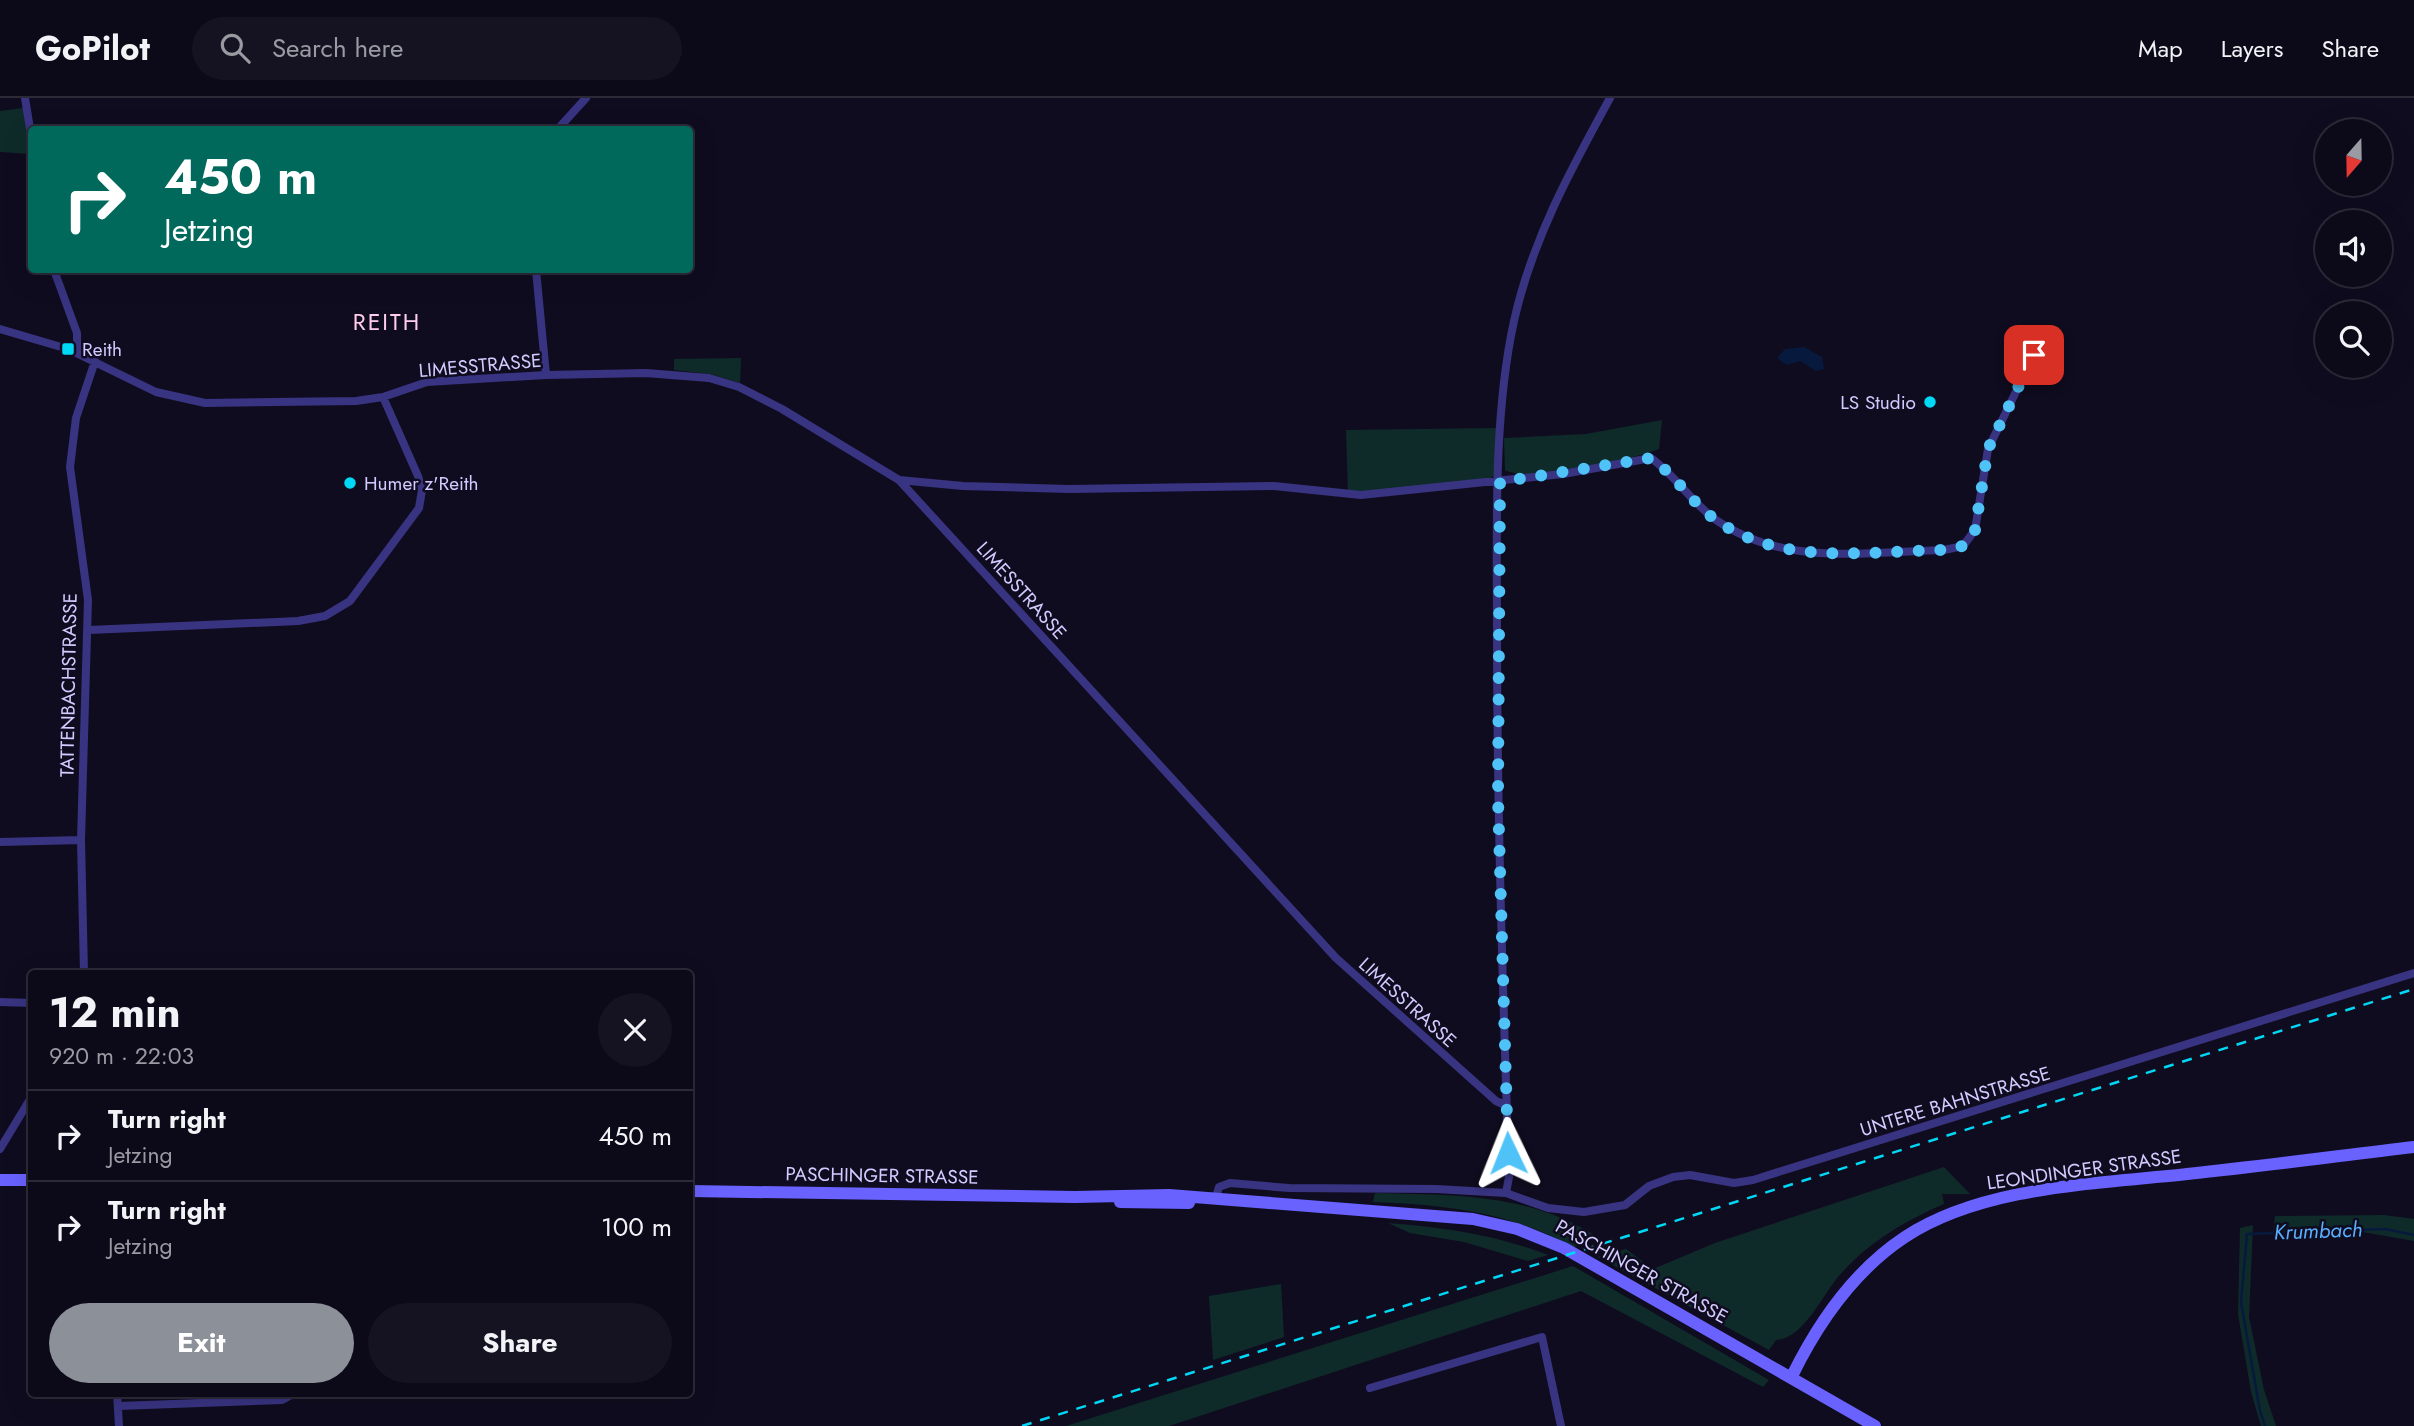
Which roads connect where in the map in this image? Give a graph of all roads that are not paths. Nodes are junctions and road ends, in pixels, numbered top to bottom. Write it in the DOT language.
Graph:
graph roads {
  1 [pos="25,98"];
  2 [pos="586,98"];
  3 [pos="1610,98"];
  4 [pos="30,126"];
  5 [pos="561,126"];
  6 [pos="55,273"];
  7 [pos="536,273"];
  8 [pos="0,329"];
  9 [pos="77,353"];
  10 [pos="2034,355"];
  11 [pos="95,360"];
  12 [pos="546,375"];
  13 [pos="383,397"];
  14 [pos="899,480"];
  15 [pos="1500,482"];
  16 [pos="89,630"];
  17 [pos="80,840"];
  18 [pos="0,842"];
  19 [pos="84,970"];
  20 [pos="2414,973"];
  21 [pos="0,1002"];
  22 [pos="28,1003"];
  23 [pos="28,1103"];
  24 [pos="1507,1106"];
  25 [pos="2414,1147"];
  26 [pos="0,1149"];
  27 [pos="0,1180"];
  28 [pos="28,1180"];
  29 [pos="693,1191"];
  30 [pos="1506,1193"];
  31 [pos="1215,1200"];
  32 [pos="1792,1376"];
  33 [pos="1370,1388"];
  34 [pos="117,1397"];
  35 [pos="287,1397"];
  36 [pos="118,1406"];
  37 [pos="120,1426"];
  38 [pos="1561,1426"];
  39 [pos="1875,1426"];
  1 -- 4 [label="street"];
  2 -- 5 [label="street"];
  3 -- 15 [label="street"];
  6 -- 9 [label="street"];
  7 -- 12 [label="street"];
  8 -- 9 [label="street, LIMESSTRASSE"];
  9 -- 11 [label="street, LIMESSTRASSE"];
  10 -- 15 [label="street"];
  11 -- 13 [label="street, LIMESSTRASSE"];
  11 -- 16 [label="street, TATTENBACHSTRASSE"];
  12 -- 13 [label="street, LIMESSTRASSE"];
  12 -- 14 [label="street, LIMESSTRASSE"];
  13 -- 16 [label="street"];
  14 -- 15 [label="street"];
  14 -- 24 [label="street, LIMESSTRASSE"];
  15 -- 24 [label="street"];
  16 -- 17 [label="street, TATTENBACHSTRASSE"];
  17 -- 18 [label="street"];
  17 -- 19 [label="street, TATTENBACHSTRASSE"];
  20 -- 30 [label="street, UNTERE BAHNSTRASSE"];
  21 -- 22 [label="street"];
  23 -- 26 [label="street"];
  24 -- 30 [label="street"];
  25 -- 32 [label="street, LEONDINGER STRASSE"];
  27 -- 28 [label="street"];
  29 -- 31 [label="street, PASCHINGER STRASSE"];
  30 -- 31 [label="street, UNTERE BAHNSTRASSE"];
  31 -- 32 [label="street, PASCHINGER STRASSE"];
  32 -- 39 [label="street, PASCHINGER STRASSE"];
  33 -- 38 [label="street"];
  34 -- 36 [label="street"];
  35 -- 36 [label="street"];
  36 -- 37 [label="street"];
}
